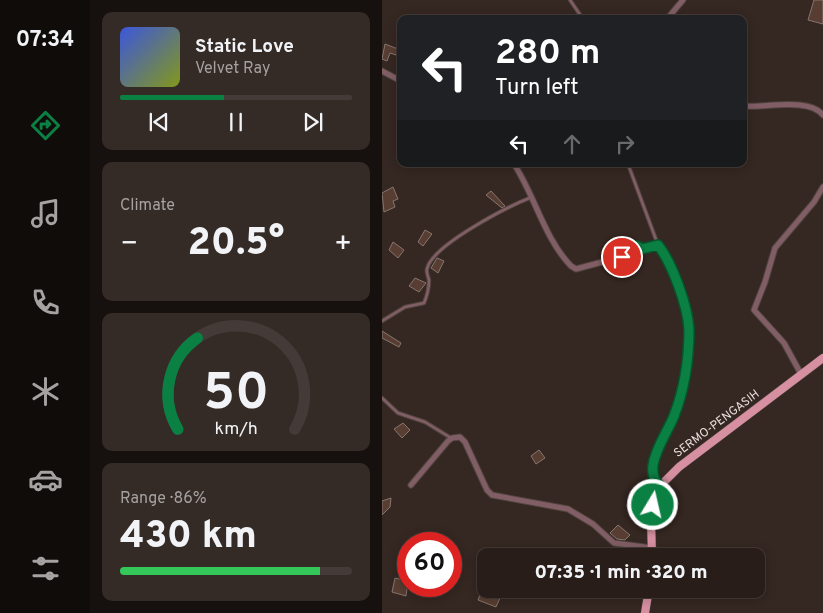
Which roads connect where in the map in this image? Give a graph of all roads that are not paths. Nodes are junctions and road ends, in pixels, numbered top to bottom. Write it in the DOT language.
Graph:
graph roads {
  1 [pos="570,0"];
  2 [pos="683,0"];
  3 [pos="580,15"];
  4 [pos="670,15"];
  5 [pos="382,71"];
  6 [pos="397,79"];
  7 [pos="747,106"];
  8 [pos="822,115"];
  9 [pos="516,167"];
  10 [pos="629,167"];
  11 [pos="822,187"];
  12 [pos="533,197"];
  13 [pos="658,245"];
  14 [pos="382,321"];
  15 [pos="822,358"];
  16 [pos="801,374"];
  17 [pos="382,398"];
  18 [pos="452,438"];
  19 [pos="411,486"];
  20 [pos="660,486"];
  21 [pos="635,548"];
  22 [pos="652,548"];
  23 [pos="648,598"];
  24 [pos="645,613"];
  1 -- 3 [label="lane"];
  2 -- 4 [label="street"];
  5 -- 6 [label="street"];
  7 -- 8 [label="street"];
  9 -- 12 [label="street"];
  10 -- 13 [label="lane"];
  11 -- 16 [label="street"];
  12 -- 13 [label="street"];
  12 -- 14 [label="lane"];
  13 -- 20 [label="street"];
  15 -- 16 [label="main road, SERMO-PENGASIH"];
  16 -- 20 [label="main road, SERMO-PENGASIH"];
  17 -- 18 [label="lane"];
  18 -- 19 [label="street"];
  18 -- 21 [label="street"];
  20 -- 22 [label="main road, SERMO-PENGASIH"];
  23 -- 24 [label="main road"];
}
